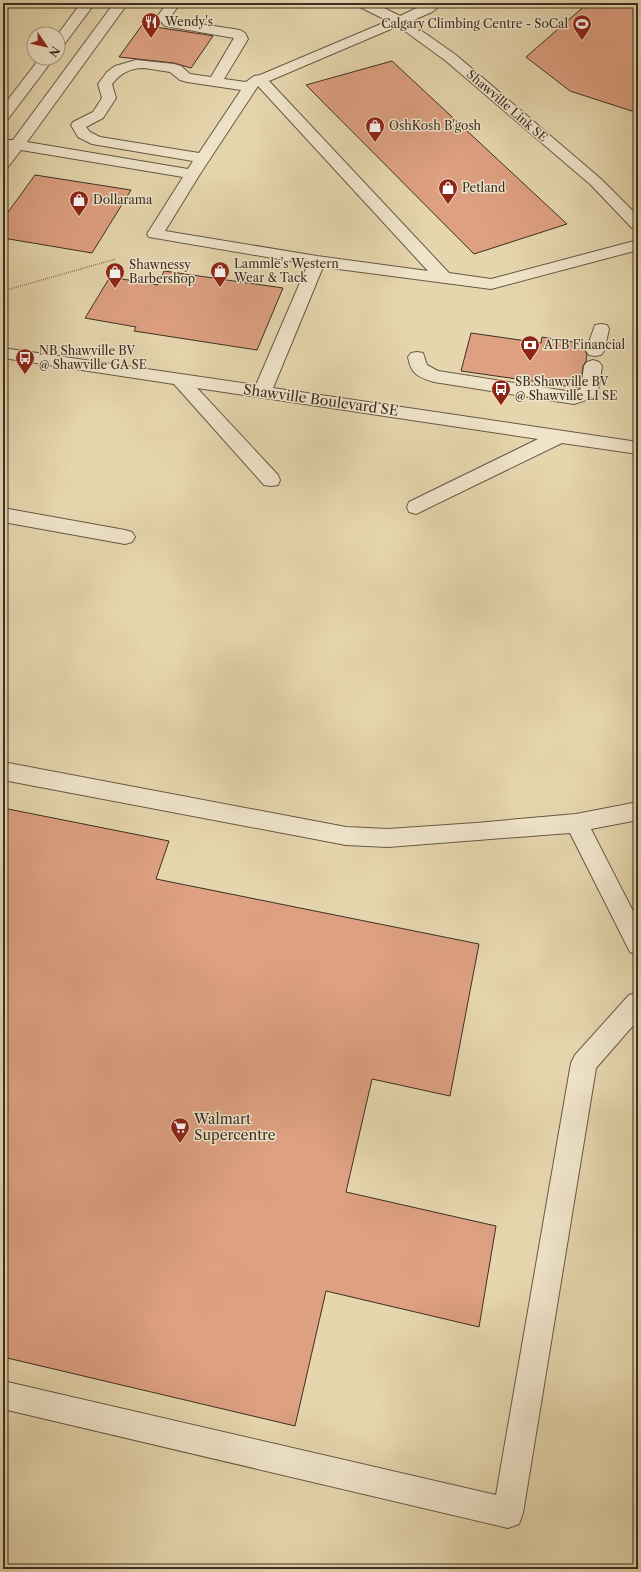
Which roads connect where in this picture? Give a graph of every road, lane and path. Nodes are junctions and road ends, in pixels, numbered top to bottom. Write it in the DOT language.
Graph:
graph roads {
  1 [pos="88,3"];
  2 [pos="121,3"];
  3 [pos="363,3"];
  4 [pos="436,3"];
  5 [pos="172,5"];
  6 [pos="398,20"];
  7 [pos="66,32"];
  8 [pos="41,66"];
  9 [pos="215,82"];
  10 [pos="254,83"];
  11 [pos="3,116"];
  12 [pos="10,144"];
  13 [pos="203,158"];
  14 [pos="3,164"];
  15 [pos="192,174"];
  16 [pos="638,225"];
  17 [pos="638,245"];
  18 [pos="116,260"];
  19 [pos="317,261"];
  20 [pos="444,278"];
  21 [pos="3,291"];
  22 [pos="600,329"];
  23 [pos="3,353"];
  24 [pos="417,357"];
  25 [pos="180,380"];
  26 [pos="262,392"];
  27 [pos="560,436"];
  28 [pos="638,448"];
  29 [pos="271,480"];
  30 [pos="416,507"];
  31 [pos="3,515"];
  32 [pos="125,537"];
  33 [pos="3,770"];
  34 [pos="638,811"];
  35 [pos="576,823"];
  36 [pos="638,945"];
  37 [pos="638,1003"];
  38 [pos="3,1395"];
  1 -- 7 [label="street"];
  2 -- 12 [label="street"];
  3 -- 6 [label="street, Shawville Link SE"];
  4 -- 6 [label="street"];
  5 -- 9 [label="street"];
  6 -- 10 [label="street"];
  6 -- 16 [label="street, Shawville Link SE"];
  8 -- 11 [label="street"];
  9 -- 10 [label="street"];
  9 -- 13 [label="street"];
  10 -- 13 [label="street"];
  10 -- 20 [label="street"];
  12 -- 14 [label="street"];
  12 -- 15 [label="street"];
  13 -- 15 [label="street"];
  15 -- 19 [label="street"];
  17 -- 20 [label="street"];
  18 -- 21 [label="path"];
  19 -- 20 [label="street"];
  19 -- 26 [label="street"];
  22 -- 24 [label="street"];
  23 -- 25 [label="street, Shawville Boulevard SE"];
  25 -- 26 [label="street, Shawville Boulevard SE"];
  25 -- 29 [label="street"];
  26 -- 27 [label="street, Shawville Boulevard SE"];
  27 -- 28 [label="street, Shawville Boulevard SE"];
  27 -- 30 [label="street"];
  31 -- 32 [label="street"];
  33 -- 35 [label="street"];
  34 -- 35 [label="street"];
  35 -- 36 [label="street"];
  37 -- 38 [label="street"];
}
